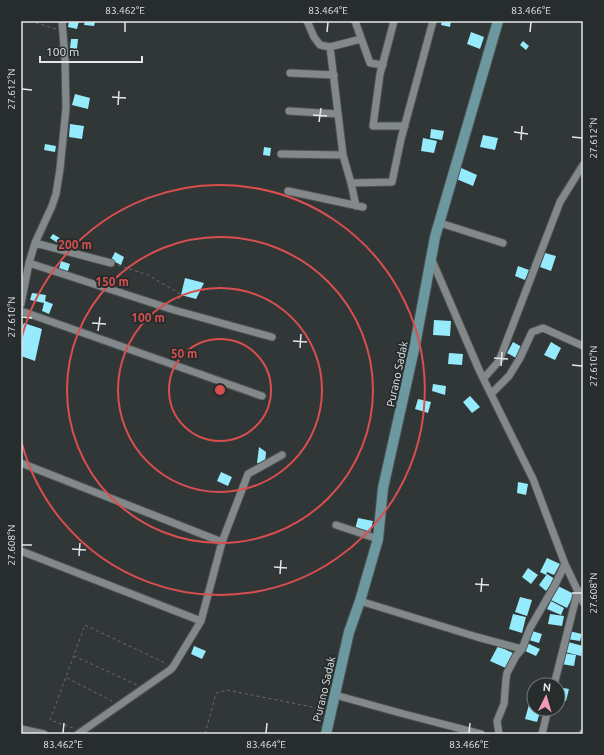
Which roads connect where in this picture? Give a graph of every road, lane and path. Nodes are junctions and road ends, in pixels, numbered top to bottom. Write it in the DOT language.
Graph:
graph roads {
  1 [pos="30,21"];
  2 [pos="62,21"];
  3 [pos="307,21"];
  4 [pos="355,21"];
  5 [pos="394,21"];
  6 [pos="433,21"];
  7 [pos="498,21"];
  8 [pos="62,31"];
  9 [pos="361,39"];
  10 [pos="330,47"];
  11 [pos="383,65"];
  12 [pos="290,73"];
  13 [pos="334,75"];
  14 [pos="289,111"];
  15 [pos="338,114"];
  16 [pos="406,126"];
  17 [pos="281,154"];
  18 [pos="343,155"];
  19 [pos="583,165"];
  20 [pos="351,183"];
  21 [pos="288,191"];
  22 [pos="440,223"];
  23 [pos="35,243"];
  24 [pos="503,243"];
  25 [pos="432,258"];
  26 [pos="29,263"];
  27 [pos="111,263"];
  28 [pos="21,304"];
  29 [pos="21,310"];
  30 [pos="174,310"];
  31 [pos="272,337"];
  32 [pos="583,346"];
  33 [pos="484,378"];
  34 [pos="491,394"];
  35 [pos="262,396"];
  36 [pos="282,455"];
  37 [pos="21,463"];
  38 [pos="336,525"];
  39 [pos="378,539"];
  40 [pos="222,542"];
  41 [pos="21,551"];
  42 [pos="565,564"];
  43 [pos="578,590"];
  44 [pos="360,602"];
  45 [pos="583,602"];
  46 [pos="201,621"];
  47 [pos="522,649"];
  48 [pos="74,656"];
  49 [pos="173,666"];
  50 [pos="66,677"];
  51 [pos="556,677"];
  52 [pos="144,688"];
  53 [pos="335,695"];
  54 [pos="120,704"];
  55 [pos="332,710"];
  56 [pos="546,717"];
  57 [pos="21,729"];
  58 [pos="81,732"];
  59 [pos="44,734"];
  60 [pos="205,734"];
  61 [pos="208,734"];
  62 [pos="326,734"];
  63 [pos="481,734"];
  64 [pos="498,734"];
  65 [pos="542,734"];
  1 -- 8 [label="path"];
  2 -- 8 [label="street"];
  3 -- 10 [label="street"];
  4 -- 9 [label="street"];
  5 -- 11 [label="street"];
  6 -- 16 [label="street"];
  7 -- 22 [label="main road, Purano Sadak"];
  8 -- 23 [label="street"];
  9 -- 10 [label="street"];
  9 -- 11 [label="street"];
  10 -- 13 [label="street"];
  11 -- 16 [label="street"];
  12 -- 13 [label="street"];
  13 -- 15 [label="street"];
  14 -- 15 [label="street"];
  15 -- 18 [label="street"];
  16 -- 20 [label="street"];
  17 -- 18 [label="street"];
  18 -- 20 [label="street"];
  19 -- 33 [label="street"];
  20 -- 21 [label="street"];
  22 -- 24 [label="street"];
  22 -- 25 [label="main road, Purano Sadak"];
  23 -- 26 [label="street"];
  23 -- 27 [label="street"];
  25 -- 33 [label="street"];
  25 -- 39 [label="main road, Purano Sadak"];
  26 -- 28 [label="street"];
  26 -- 30 [label="street"];
  27 -- 30 [label="path"];
  29 -- 35 [label="street"];
  30 -- 31 [label="street"];
  32 -- 34 [label="street"];
  33 -- 34 [label="street"];
  34 -- 42 [label="street"];
  36 -- 40 [label="street"];
  37 -- 40 [label="street"];
  38 -- 39 [label="street"];
  39 -- 44 [label="main road, Purano Sadak"];
  40 -- 46 [label="street"];
  41 -- 46 [label="street"];
  42 -- 43 [label="street"];
  42 -- 47 [label="street"];
  43 -- 45 [label="street"];
  43 -- 51 [label="street"];
  44 -- 47 [label="street"];
  44 -- 53 [label="main road, Purano Sadak"];
  46 -- 49 [label="street"];
  47 -- 64 [label="street"];
  48 -- 49 [label="path"];
  48 -- 50 [label="path"];
  48 -- 52 [label="path"];
  49 -- 52 [label="street"];
  50 -- 54 [label="path"];
  50 -- 58 [label="path"];
  52 -- 54 [label="street"];
  53 -- 55 [label="main road, Purano Sadak"];
  53 -- 63 [label="street"];
  54 -- 58 [label="street"];
  55 -- 60 [label="path"];
  55 -- 62 [label="main road, Purano Sadak"];
  56 -- 65 [label="street"];
  57 -- 59 [label="street"];
  60 -- 61 [label="path"];
}
